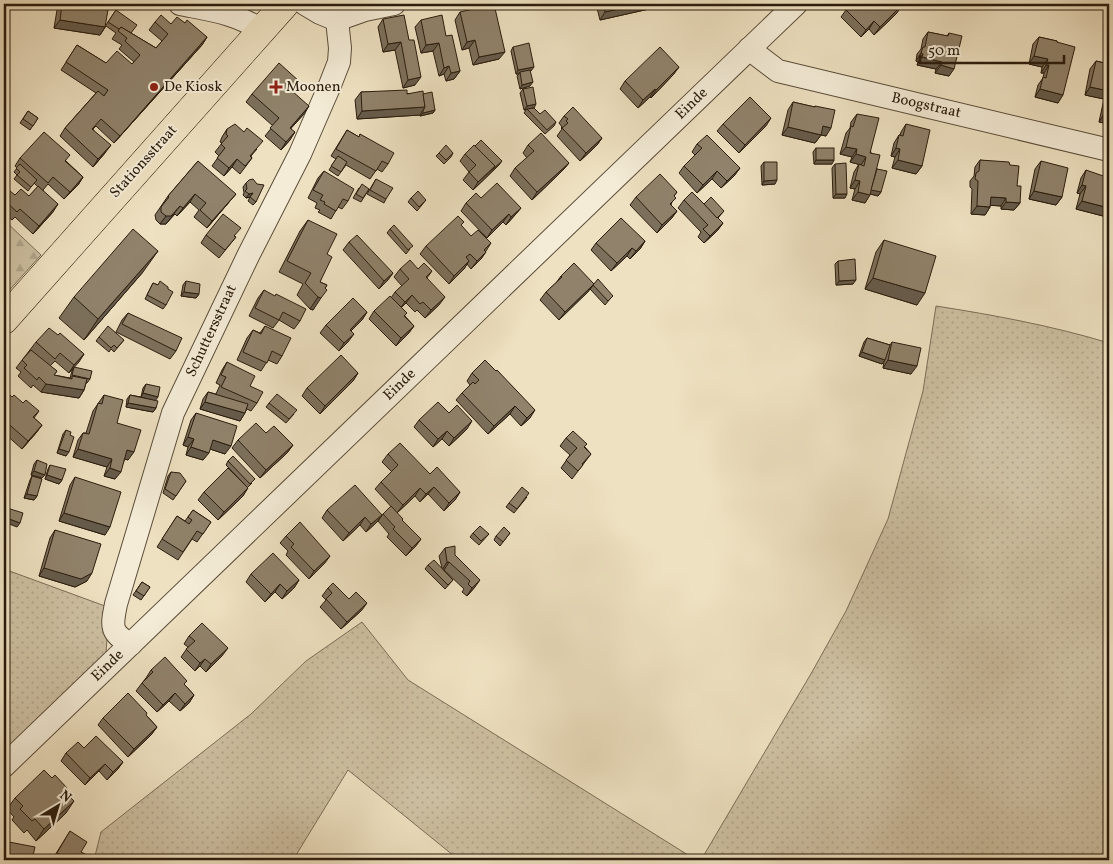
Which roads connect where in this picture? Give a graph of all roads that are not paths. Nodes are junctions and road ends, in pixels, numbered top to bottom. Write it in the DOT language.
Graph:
graph roads {
  1 [pos="180,4"];
  2 [pos="285,4"];
  3 [pos="305,4"];
  4 [pos="394,4"];
  5 [pos="796,4"];
  6 [pos="337,20"];
  7 [pos="261,30"];
  8 [pos="749,49"];
  9 [pos="1109,150"];
  10 [pos="4,320"];
  11 [pos="131,644"];
  12 [pos="4,766"];
  1 -- 7 [label="street"];
  2 -- 7 [label="main road, Stationsstraat"];
  3 -- 6 [label="street"];
  4 -- 6 [label="street"];
  5 -- 8 [label="street, Einde"];
  6 -- 11 [label="street, Schuttersstraat"];
  7 -- 10 [label="main road, Stationsstraat"];
  8 -- 9 [label="street, Boogstraat"];
  8 -- 11 [label="street, Einde"];
  11 -- 12 [label="street, Einde"];
}
